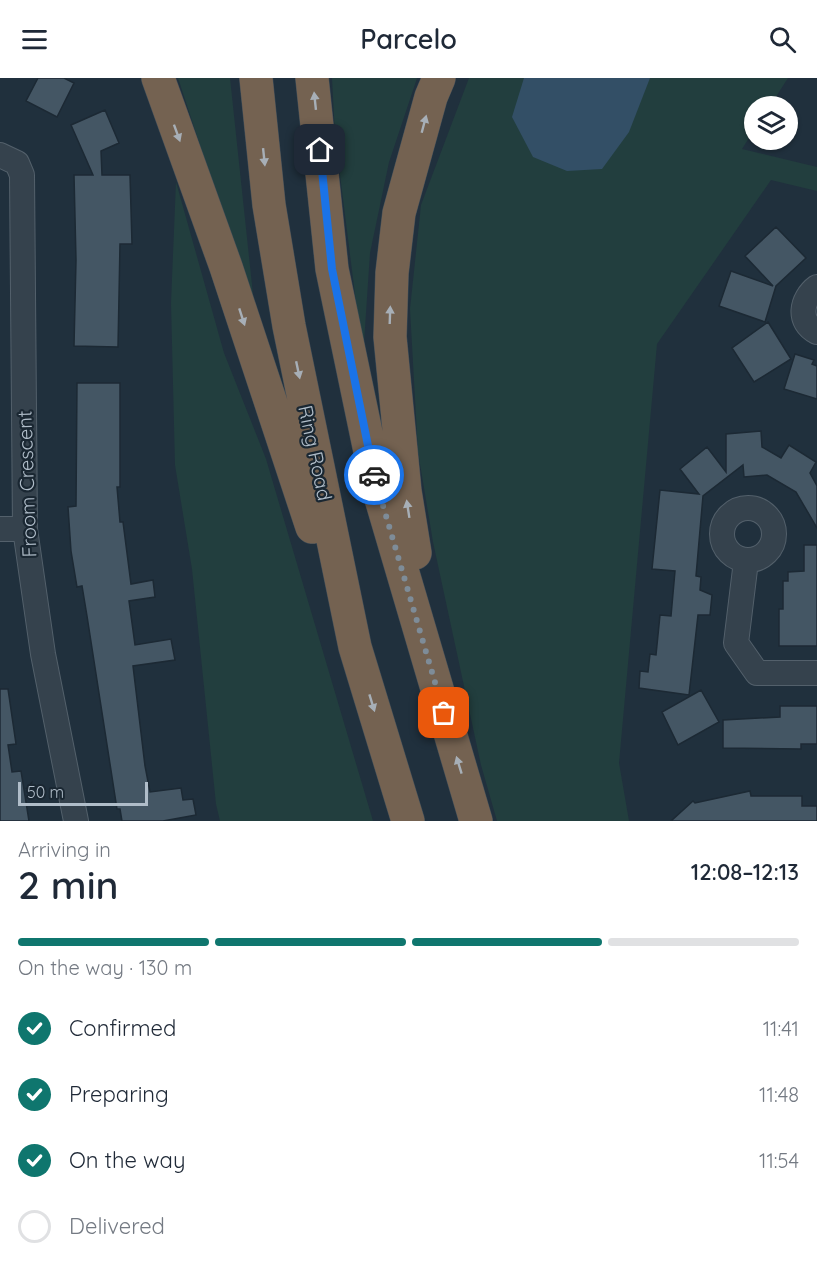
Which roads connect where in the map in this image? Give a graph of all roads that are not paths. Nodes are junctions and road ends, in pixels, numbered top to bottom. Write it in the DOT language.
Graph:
graph roads {
  1 [pos="158,78"];
  2 [pos="256,78"];
  3 [pos="312,78"];
  4 [pos="440,78"];
  5 [pos="0,155"];
  6 [pos="817,287"];
  7 [pos="817,333"];
  8 [pos="0,529"];
  9 [pos="25,529"];
  10 [pos="746,561"];
  11 [pos="355,647"];
  12 [pos="817,673"];
  13 [pos="437,691"];
  14 [pos="76,821"];
  15 [pos="408,821"];
  16 [pos="476,821"];
  1 -- 11 [label="highway, one-way"];
  2 -- 11 [label="highway, Ring Road, one-way"];
  13 -- 3 [label="highway, one-way"];
  13 -- 4 [label="highway, one-way"];
  5 -- 9 [label="street, Froom Crescent"];
  6 -- 7 [label="street"];
  8 -- 9 [label="street"];
  9 -- 14 [label="street, Froom Crescent"];
  10 -- 12 [label="street"];
  11 -- 15 [label="highway, Ring Road, one-way"];
  16 -- 13 [label="highway, one-way"];
}
